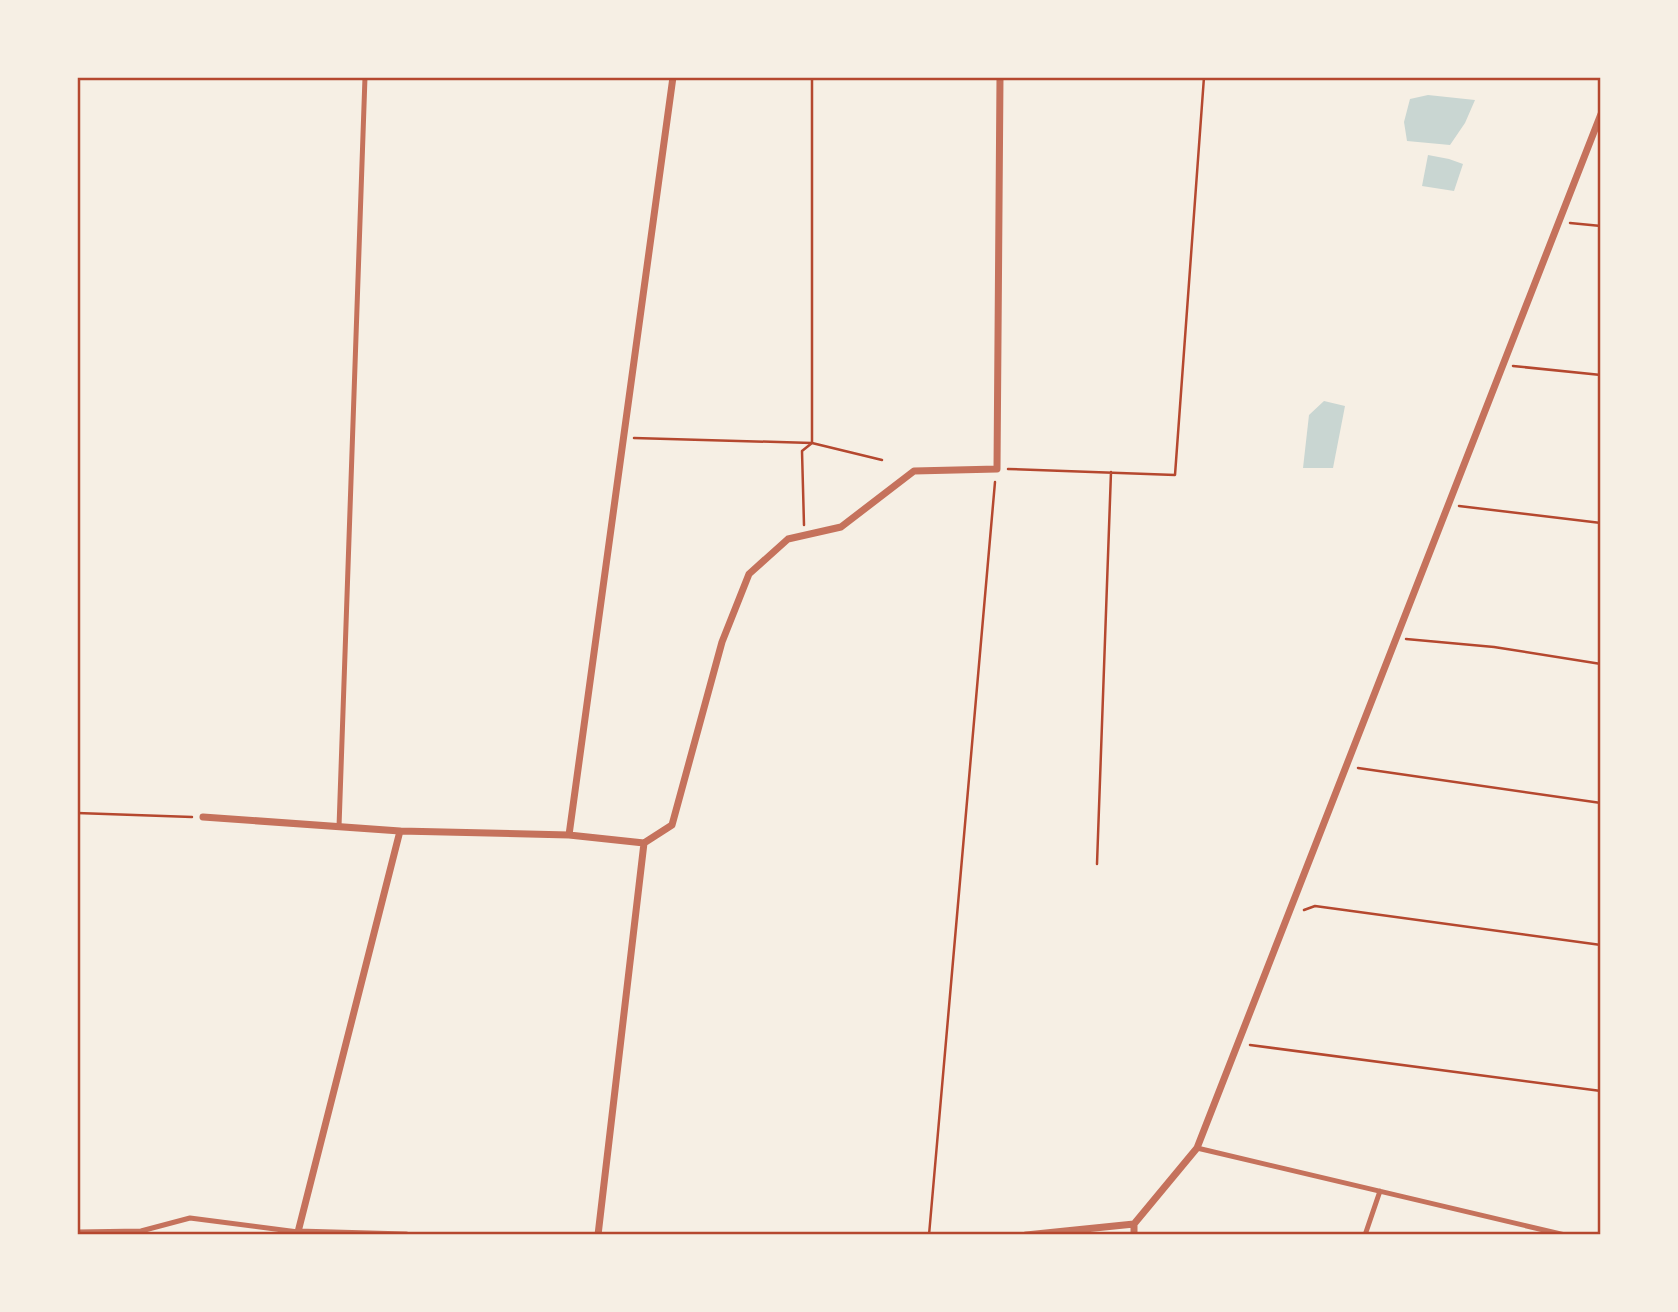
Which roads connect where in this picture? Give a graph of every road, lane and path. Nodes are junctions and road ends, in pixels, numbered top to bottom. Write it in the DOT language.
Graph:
graph roads {
  1 [pos="365,77"];
  2 [pos="673,77"];
  3 [pos="812,77"];
  4 [pos="1000,77"];
  5 [pos="1203,77"];
  6 [pos="1601,114"];
  7 [pos="1559,221"];
  8 [pos="1601,226"];
  9 [pos="1503,365"];
  10 [pos="1601,375"];
  11 [pos="624,438"];
  12 [pos="812,443"];
  13 [pos="882,460"];
  14 [pos="996,469"];
  15 [pos="1111,471"];
  16 [pos="1448,505"];
  17 [pos="1601,523"];
  18 [pos="804,536"];
  19 [pos="1396,638"];
  20 [pos="1601,664"];
  21 [pos="1346,766"];
  22 [pos="1601,803"];
  23 [pos="77,813"];
  24 [pos="203,817"];
  25 [pos="339,827"];
  26 [pos="400,831"];
  27 [pos="569,835"];
  28 [pos="644,844"];
  29 [pos="1097,864"];
  30 [pos="1287,916"];
  31 [pos="1601,945"];
  32 [pos="1237,1044"];
  33 [pos="1601,1091"];
  34 [pos="1197,1148"];
  35 [pos="1380,1191"];
  36 [pos="1134,1224"];
  37 [pos="77,1232"];
  38 [pos="298,1234"];
  39 [pos="406,1235"];
  40 [pos="598,1235"];
  41 [pos="929,1235"];
  42 [pos="1026,1235"];
  43 [pos="1134,1235"];
  44 [pos="1365,1235"];
  45 [pos="1565,1235"];
  1 -- 25 [label="lane"];
  2 -- 11 [label="street"];
  3 -- 12 [label="path"];
  4 -- 14 [label="street"];
  5 -- 15 [label="path"];
  6 -- 7 [label="street"];
  7 -- 8 [label="path"];
  7 -- 9 [label="street"];
  9 -- 10 [label="path"];
  9 -- 16 [label="street"];
  11 -- 12 [label="path"];
  11 -- 27 [label="street"];
  12 -- 13 [label="path"];
  12 -- 18 [label="path"];
  14 -- 15 [label="path"];
  14 -- 18 [label="street"];
  14 -- 41 [label="path"];
  15 -- 29 [label="path"];
  16 -- 17 [label="path"];
  16 -- 19 [label="street"];
  18 -- 28 [label="street"];
  19 -- 20 [label="path"];
  19 -- 21 [label="street"];
  21 -- 22 [label="path"];
  21 -- 30 [label="street"];
  23 -- 24 [label="path"];
  24 -- 25 [label="street"];
  25 -- 26 [label="street"];
  26 -- 27 [label="street"];
  26 -- 38 [label="street"];
  27 -- 28 [label="street"];
  28 -- 40 [label="street"];
  30 -- 31 [label="path"];
  30 -- 32 [label="street"];
  32 -- 33 [label="path"];
  32 -- 34 [label="street"];
  34 -- 35 [label="lane"];
  34 -- 36 [label="street"];
  35 -- 44 [label="lane"];
  35 -- 45 [label="lane"];
  36 -- 42 [label="street"];
  36 -- 43 [label="street"];
  37 -- 38 [label="lane"];
  38 -- 39 [label="street"];
}
